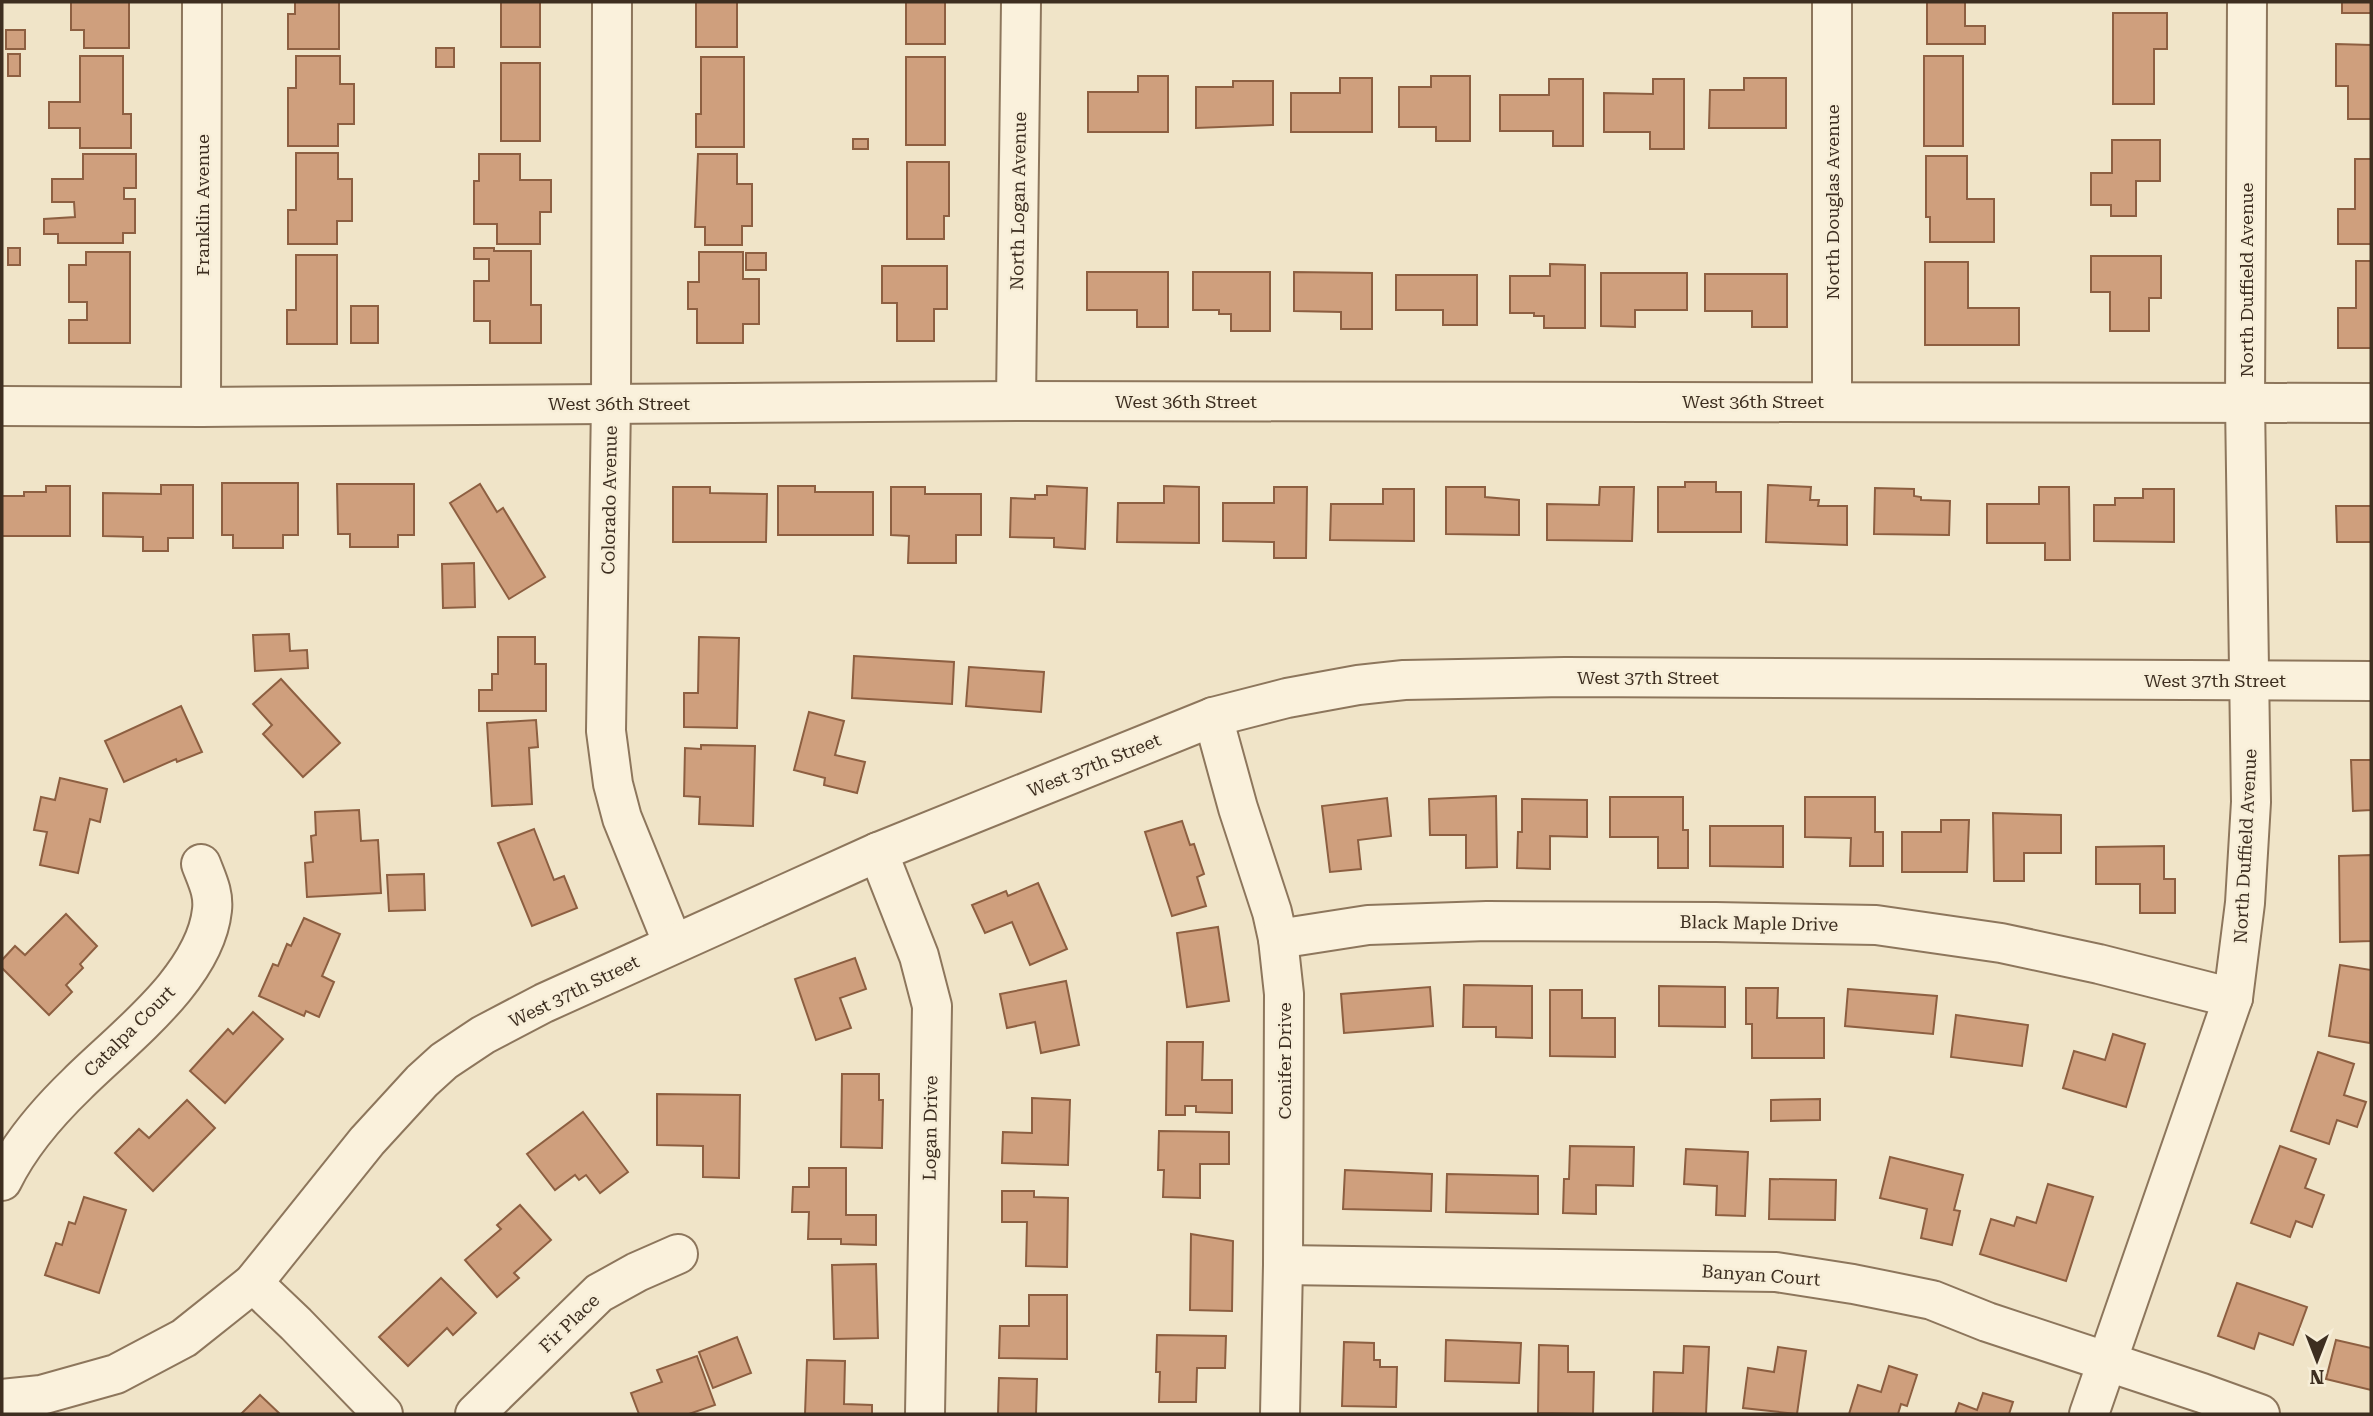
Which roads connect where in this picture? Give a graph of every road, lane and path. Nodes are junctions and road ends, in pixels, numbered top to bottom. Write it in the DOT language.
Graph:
graph roads {
  1 [pos="202,2"];
  2 [pos="612,2"];
  3 [pos="1021,2"];
  4 [pos="1832,2"];
  5 [pos="2247,2"];
  6 [pos="1016,401"];
  7 [pos="1832,401"];
  8 [pos="611,402"];
  9 [pos="2245,403"];
  10 [pos="2371,403"];
  11 [pos="2,406"];
  12 [pos="201,407"];
  13 [pos="2247,680"];
  14 [pos="2371,681"];
  15 [pos="1213,717"];
  16 [pos="878,852"];
  17 [pos="201,864"];
  18 [pos="1278,939"];
  19 [pos="673,944"];
  20 [pos="2233,998"];
  21 [pos="2,1181"];
  22 [pos="678,1254"];
  23 [pos="1283,1265"];
  24 [pos="253,1283"];
  25 [pos="2105,1362"];
  26 [pos="2,1399"];
  27 [pos="383,1414"];
  28 [pos="475,1414"];
  29 [pos="925,1414"];
  30 [pos="1280,1414"];
  31 [pos="2089,1414"];
  32 [pos="2260,1414"];
  1 -- 12 [label="street, Franklin Avenue"];
  2 -- 8 [label="street, Colorado Avenue"];
  3 -- 6 [label="street, North Logan Avenue"];
  4 -- 7 [label="street, North Douglas Avenue"];
  5 -- 9 [label="street, North Duffield Avenue"];
  6 -- 7 [label="street, West 36th Street"];
  6 -- 8 [label="street, West 36th Street"];
  7 -- 9 [label="street, West 36th Street"];
  8 -- 12 [label="street, West 36th Street"];
  8 -- 19 [label="street, Colorado Avenue"];
  9 -- 10 [label="street, West 36th Street"];
  9 -- 13 [label="street, North Duffield Avenue"];
  11 -- 12 [label="street, West 36th Street"];
  13 -- 14 [label="street, West 37th Street"];
  13 -- 15 [label="street, West 37th Street"];
  13 -- 20 [label="street, North Duffield Avenue"];
  15 -- 16 [label="street, West 37th Street"];
  15 -- 18 [label="street, Conifer Drive"];
  16 -- 19 [label="street, West 37th Street"];
  16 -- 29 [label="street, Logan Drive"];
  17 -- 21 [label="street, Catalpa Court"];
  18 -- 20 [label="street, Black Maple Drive"];
  18 -- 23 [label="street, Conifer Drive"];
  19 -- 24 [label="street, West 37th Street"];
  20 -- 25 [label="street, North Duffield Avenue"];
  22 -- 28 [label="street, Fir Place"];
  23 -- 25 [label="street, Banyan Court"];
  23 -- 30 [label="street, Conifer Drive"];
  24 -- 26 [label="street, West 37th Street"];
  24 -- 27 [label="street"];
  25 -- 31 [label="street, North Duffield Avenue"];
  25 -- 32 [label="street, Banyan Court"];
}
